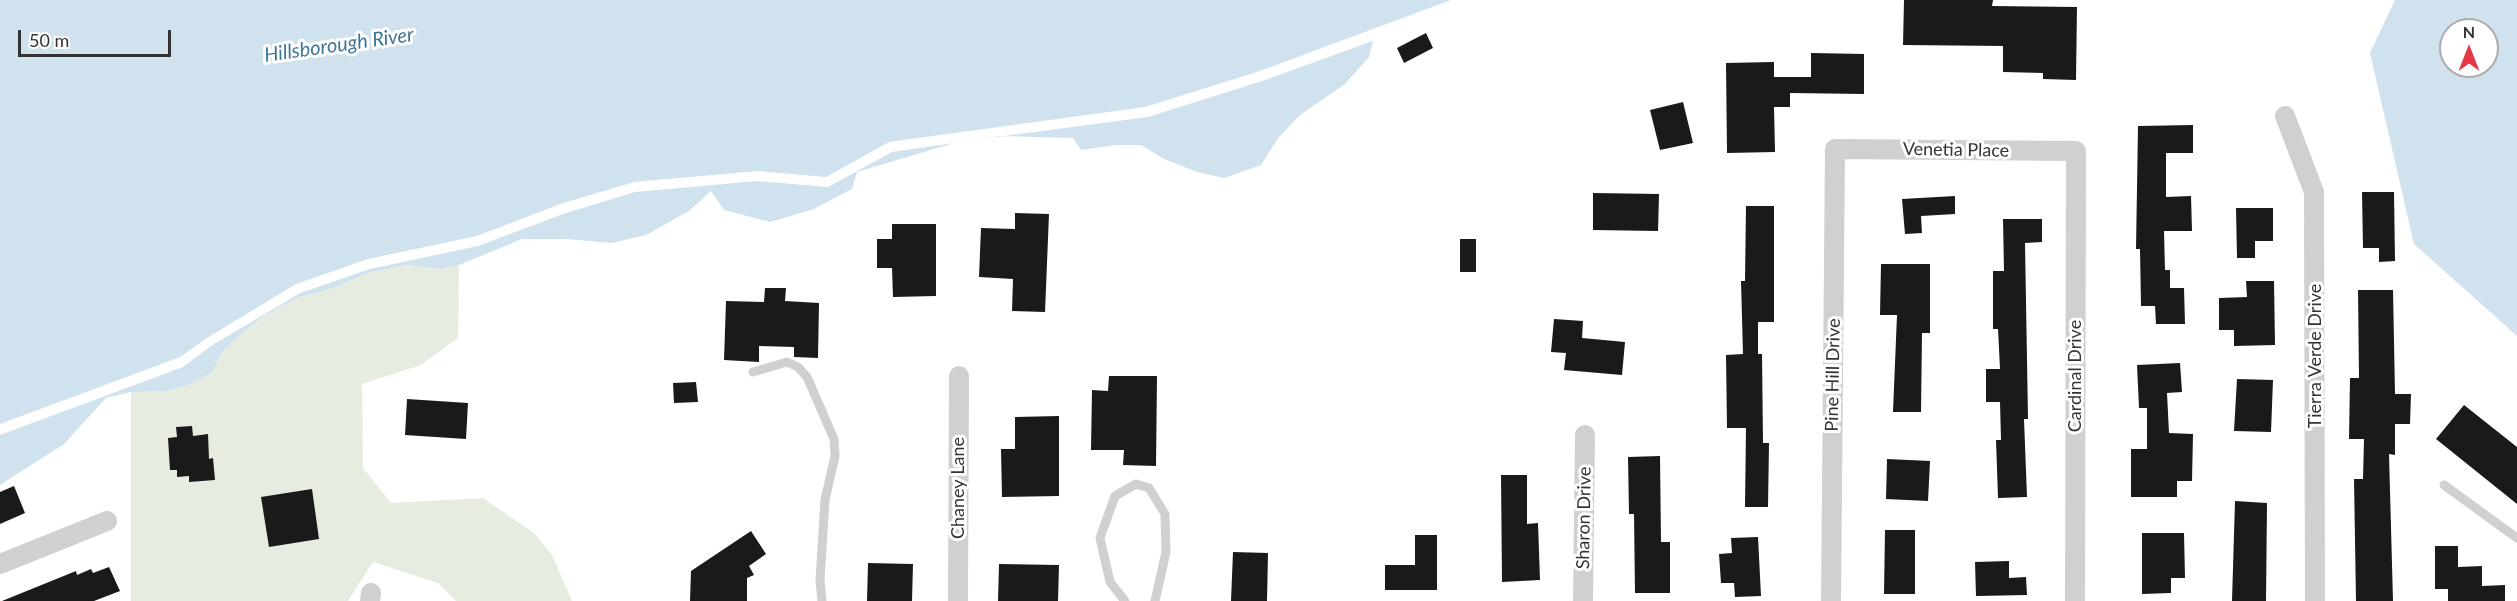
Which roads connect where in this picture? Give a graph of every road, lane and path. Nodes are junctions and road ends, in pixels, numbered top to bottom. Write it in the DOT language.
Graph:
graph roads {
  1 [pos="2285,116"];
  2 [pos="1835,149"];
  3 [pos="2076,151"];
  4 [pos="753,372"];
  5 [pos="959,376"];
  6 [pos="1586,435"];
  7 [pos="2444,485"];
  8 [pos="107,521"];
  9 [pos="2517,538"];
  10 [pos="0,564"];
  11 [pos="822,601"];
  12 [pos="957,601"];
  13 [pos="1125,601"];
  14 [pos="1155,601"];
  15 [pos="1583,601"];
  16 [pos="1831,601"];
  17 [pos="2075,601"];
  18 [pos="2315,601"];
  1 -- 18 [label="street, Tierra Verde Drive"];
  2 -- 3 [label="street, Venetia Place"];
  2 -- 16 [label="street, Pine Hill Drive"];
  3 -- 17 [label="street, Cardinal Drive"];
  4 -- 11 [label="lane"];
  5 -- 12 [label="street, Chaney Lane"];
  6 -- 15 [label="street, Sharon Drive"];
  7 -- 9 [label="lane"];
  8 -- 10 [label="street"];
  13 -- 14 [label="lane"];
}
